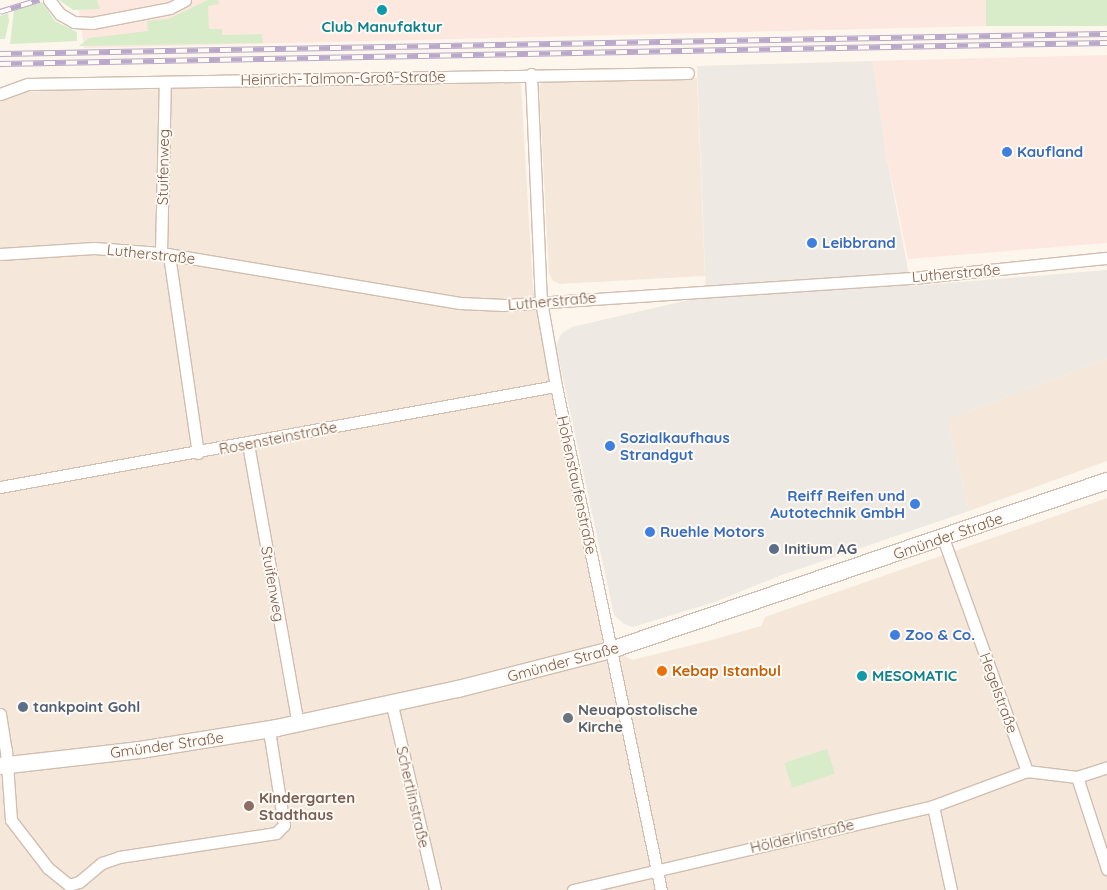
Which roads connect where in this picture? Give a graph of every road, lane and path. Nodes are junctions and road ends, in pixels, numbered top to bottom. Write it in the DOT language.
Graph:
graph roads {
  1 [pos="49,0"];
  2 [pos="185,0"];
  3 [pos="688,73"];
  4 [pos="531,74"];
  5 [pos="165,82"];
  6 [pos="0,94"];
  7 [pos="0,254"];
  8 [pos="165,254"];
  9 [pos="1107,258"];
  10 [pos="541,301"];
  11 [pos="556,386"];
  12 [pos="248,444"];
  13 [pos="198,453"];
  14 [pos="1107,481"];
  15 [pos="0,487"];
  16 [pos="943,538"];
  17 [pos="611,650"];
  18 [pos="392,704"];
  19 [pos="0,714"];
  20 [pos="298,724"];
  21 [pos="269,730"];
  22 [pos="4,766"];
  23 [pos="1107,767"];
  24 [pos="1027,771"];
  25 [pos="1077,777"];
  26 [pos="933,806"];
  27 [pos="1107,868"];
  28 [pos="656,870"];
  29 [pos="434,890"];
  30 [pos="573,890"];
  31 [pos="661,890"];
  32 [pos="951,890"];
  1 -- 2 [label="street"];
  3 -- 4 [label="street, Heinrich-Talmon-Groß-Straße"];
  4 -- 5 [label="street, Heinrich-Talmon-Groß-Straße"];
  4 -- 10 [label="street, Hohenstaufenstraße"];
  5 -- 6 [label="street, Heinrich-Talmon-Groß-Straße"];
  5 -- 8 [label="street, Stuifenweg"];
  7 -- 8 [label="street, Lutherstraße"];
  8 -- 10 [label="street, Lutherstraße"];
  8 -- 13 [label="street, Stuifenweg"];
  9 -- 10 [label="street, Lutherstraße"];
  10 -- 11 [label="street, Hohenstaufenstraße"];
  11 -- 12 [label="street, Rosensteinstraße"];
  11 -- 17 [label="street, Hohenstaufenstraße"];
  12 -- 13 [label="street, Rosensteinstraße"];
  12 -- 20 [label="street, Stuifenweg"];
  13 -- 15 [label="street, Rosensteinstraße"];
  14 -- 16 [label="street, Gmünder Straße"];
  16 -- 17 [label="street, Gmünder Straße"];
  16 -- 24 [label="street, Hegelstraße"];
  17 -- 18 [label="street, Gmünder Straße"];
  17 -- 28 [label="street, Hohenstaufenstraße"];
  18 -- 20 [label="street, Gmünder Straße"];
  18 -- 29 [label="street, Schertlinstraße"];
  19 -- 22 [label="street"];
  20 -- 21 [label="street, Gmünder Straße"];
  21 -- 22 [label="street, Gmünder Straße"];
  21 -- 22 [label="street"];
  23 -- 25 [label="street"];
  24 -- 25 [label="street"];
  24 -- 26 [label="street, Hölderlinstraße"];
  25 -- 27 [label="street"];
  26 -- 28 [label="street, Hölderlinstraße"];
  26 -- 32 [label="street"];
  28 -- 30 [label="street, Hölderlinstraße"];
  28 -- 31 [label="street, Hohenstaufenstraße"];
}
